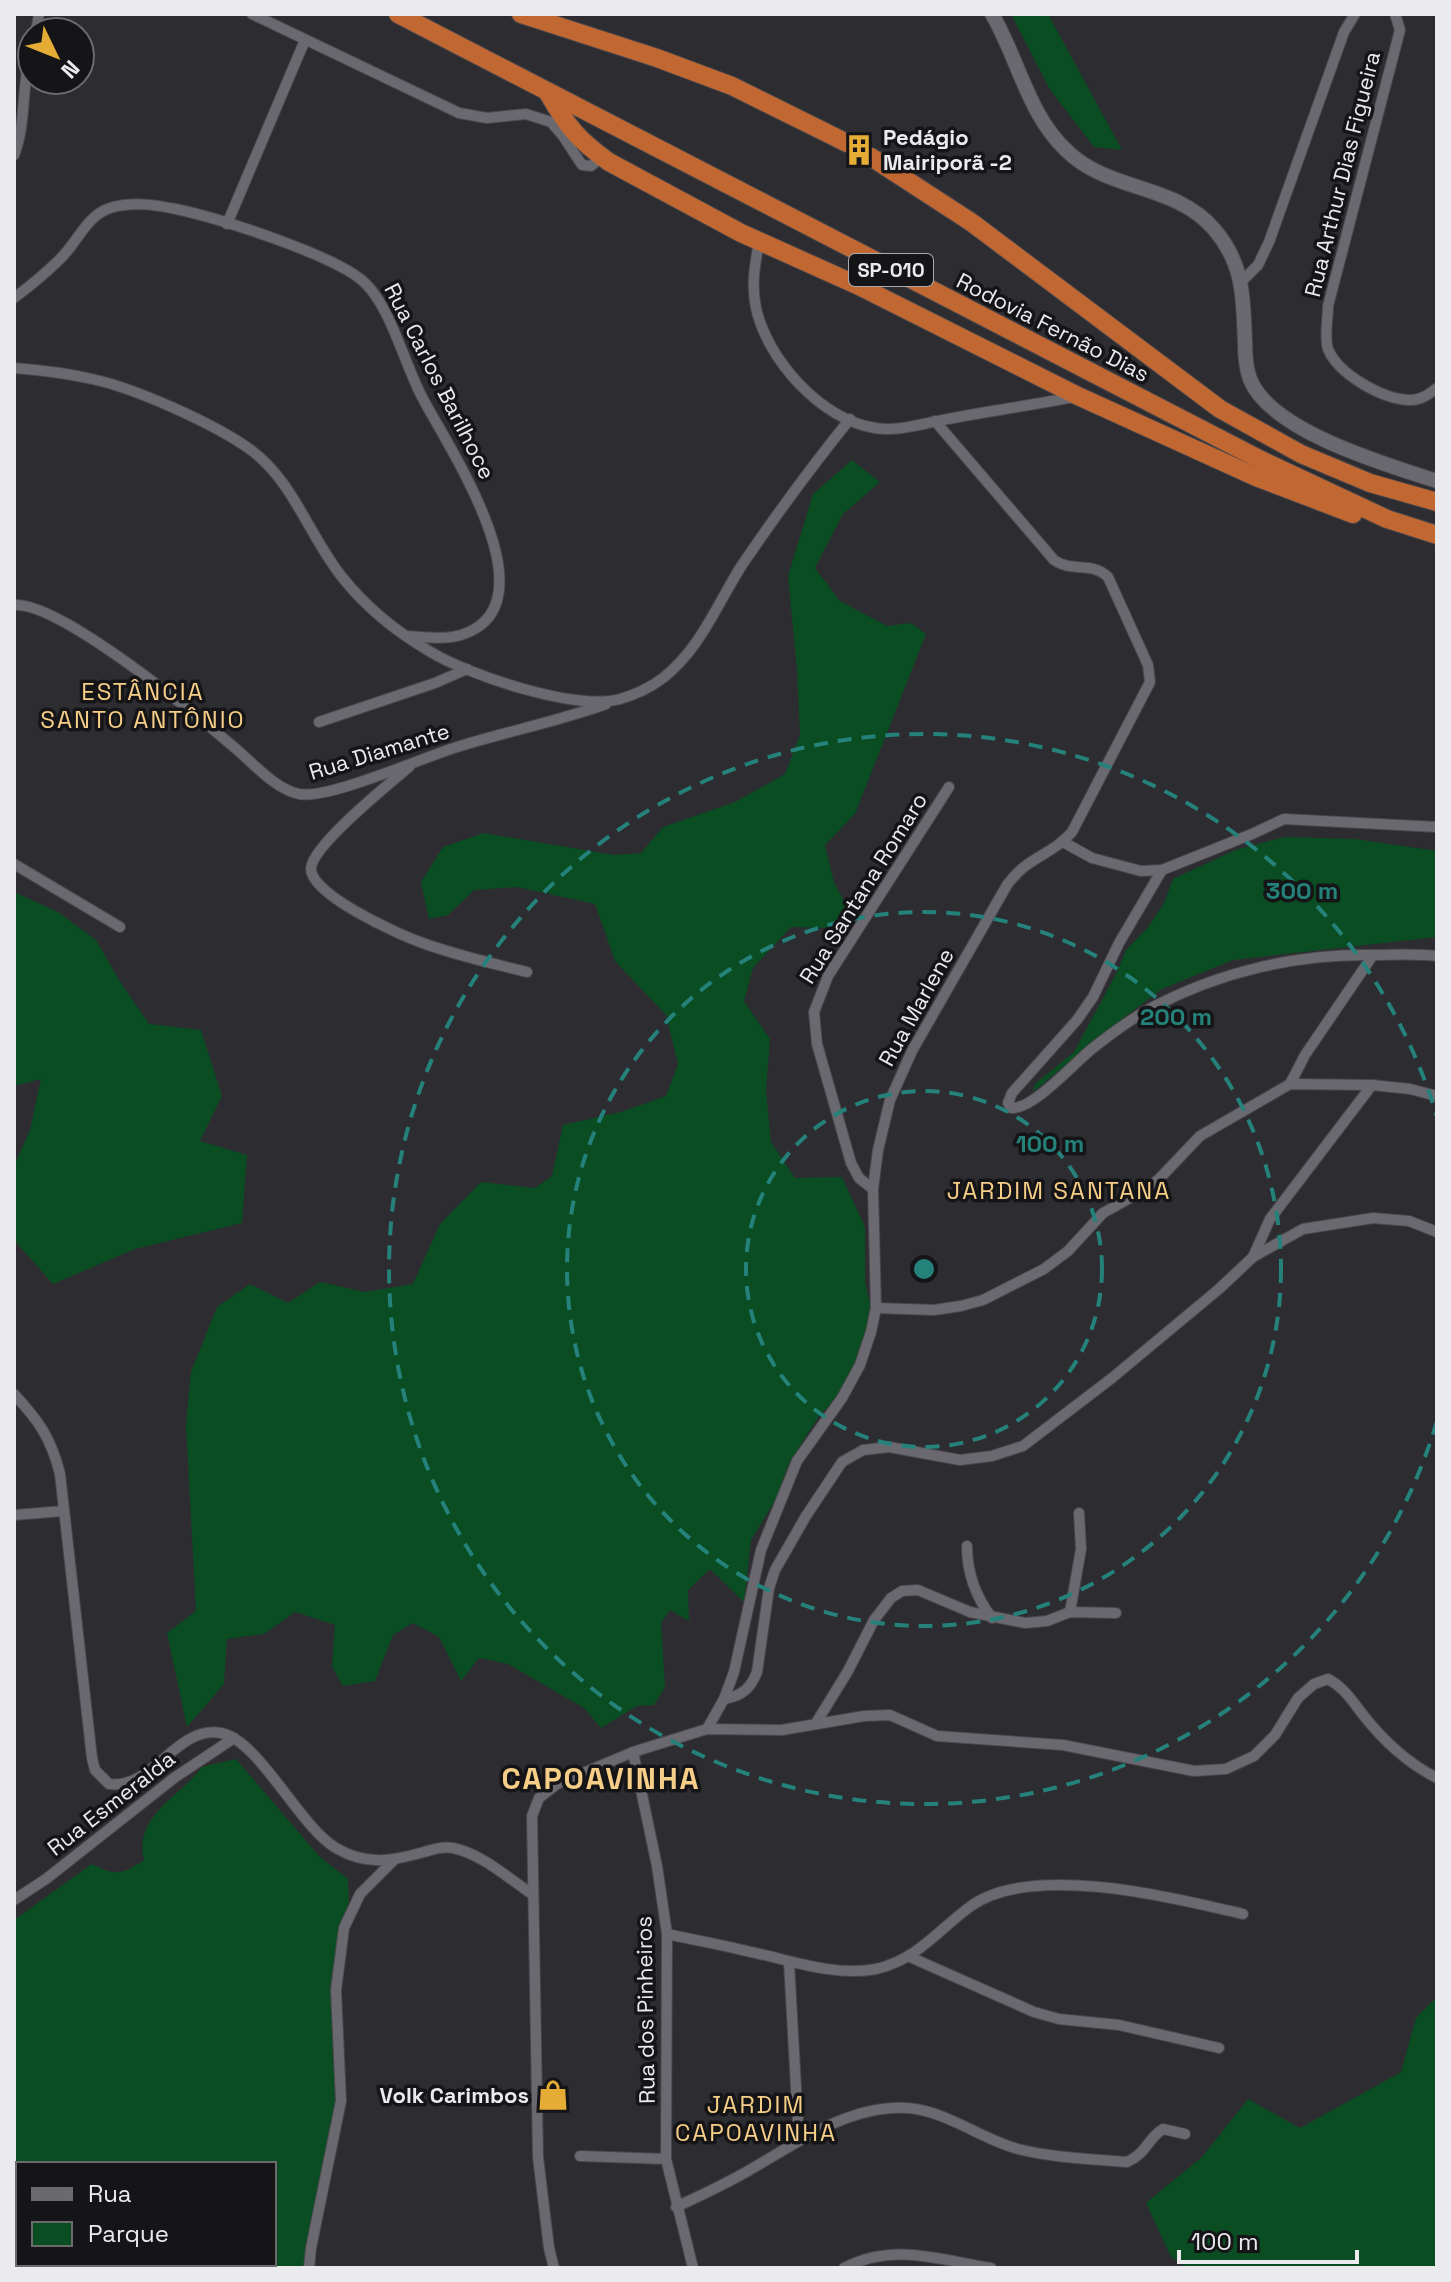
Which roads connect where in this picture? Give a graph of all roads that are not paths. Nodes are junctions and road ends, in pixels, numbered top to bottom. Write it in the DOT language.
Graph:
graph roads {
  1 [pos="252,14"];
  2 [pos="398,14"];
  3 [pos="521,14"];
  4 [pos="992,14"];
  5 [pos="1355,14"];
  6 [pos="1395,14"];
  7 [pos="305,40"];
  8 [pos="548,93"];
  9 [pos="22,96"];
  10 [pos="847,143"];
  11 [pos="14,155"];
  12 [pos="602,157"];
  13 [pos="871,157"];
  14 [pos="227,224"];
  15 [pos="759,242"];
  16 [pos="1242,281"];
  17 [pos="14,298"];
  18 [pos="14,368"];
  19 [pos="1437,388"];
  20 [pos="1078,396"];
  21 [pos="850,419"];
  22 [pos="935,421"];
  23 [pos="1437,481"];
  24 [pos="1370,483"];
  25 [pos="1437,490"];
  26 [pos="1437,502"];
  27 [pos="1387,519"];
  28 [pos="1437,535"];
  29 [pos="14,605"];
  30 [pos="406,636"];
  31 [pos="467,669"];
  32 [pos="619,699"];
  33 [pos="319,722"];
  34 [pos="416,761"];
  35 [pos="949,787"];
  36 [pos="1437,827"];
  37 [pos="1063,842"];
  38 [pos="14,864"];
  39 [pos="1162,870"];
  40 [pos="120,927"];
  41 [pos="1373,955"];
  42 [pos="1437,956"];
  43 [pos="527,972"];
  44 [pos="1290,1084"];
  45 [pos="1372,1085"];
  46 [pos="1437,1096"];
  47 [pos="873,1189"];
  48 [pos="1437,1232"];
  49 [pos="1253,1257"];
  50 [pos="876,1308"];
  51 [pos="14,1394"];
  52 [pos="64,1511"];
  53 [pos="1079,1513"];
  54 [pos="14,1515"];
  55 [pos="967,1546"];
  56 [pos="1070,1612"];
  57 [pos="1116,1613"];
  58 [pos="993,1618"];
  59 [pos="724,1699"];
  60 [pos="816,1723"];
  61 [pos="707,1729"];
  62 [pos="234,1738"];
  63 [pos="633,1752"];
  64 [pos="1437,1778"];
  65 [pos="394,1860"];
  66 [pos="532,1894"];
  67 [pos="14,1900"];
  68 [pos="1243,1914"];
  69 [pos="667,1934"];
  70 [pos="910,1957"];
  71 [pos="789,1962"];
  72 [pos="1219,2048"];
  73 [pos="1185,2134"];
  74 [pos="799,2141"];
  75 [pos="580,2156"];
  76 [pos="666,2159"];
  77 [pos="676,2207"];
  78 [pos="309,2268"];
  79 [pos="554,2268"];
  80 [pos="693,2268"];
  81 [pos="844,2268"];
  82 [pos="991,2268"];
  1 -- 7 [label="street"];
  2 -- 8 [label="highway, Rodovia Fernão Dias / SP-010"];
  3 -- 10 [label="highway"];
  4 -- 16 [label="street"];
  5 -- 16 [label="street, Rua Arthur Dias Figueira"];
  6 -- 19 [label="street, Rua Arthur Dias Figueira"];
  7 -- 12 [label="street"];
  7 -- 14 [label="street"];
  8 -- 12 [label="highway"];
  8 -- 27 [label="highway, Rodovia Fernão Dias / SP-010"];
  9 -- 11 [label="street"];
  12 -- 15 [label="highway"];
  13 -- 24 [label="highway, Rodovia Fernão Dias"];
  14 -- 17 [label="street, Rua Carlos Barilhoce"];
  14 -- 30 [label="street, Rua Carlos Barilhoce"];
  15 -- 20 [label="highway"];
  15 -- 21 [label="street"];
  16 -- 23 [label="street"];
  18 -- 30 [label="street"];
  20 -- 22 [label="street"];
  20 -- 27 [label="highway"];
  21 -- 22 [label="street"];
  21 -- 32 [label="street, Rua Diamante"];
  22 -- 37 [label="street, Rua Marlene"];
  24 -- 25 [label="highway"];
  24 -- 26 [label="highway, Rodovia Fernão Dias"];
  27 -- 28 [label="highway, Rodovia Fernão Dias / SP-010"];
  29 -- 34 [label="street, Rua Diamante"];
  30 -- 31 [label="street"];
  31 -- 32 [label="street"];
  31 -- 33 [label="street"];
  32 -- 34 [label="street, Rua Diamante"];
  34 -- 43 [label="street"];
  35 -- 47 [label="street, Rua Santana Romaro"];
  36 -- 39 [label="street"];
  37 -- 39 [label="street"];
  37 -- 47 [label="street, Rua Marlene"];
  38 -- 40 [label="street"];
  39 -- 41 [label="street"];
  41 -- 42 [label="street"];
  41 -- 44 [label="street"];
  44 -- 45 [label="street"];
  44 -- 50 [label="street"];
  45 -- 46 [label="street"];
  45 -- 49 [label="street"];
  47 -- 50 [label="street, Rua Marlene"];
  48 -- 49 [label="street"];
  49 -- 59 [label="street"];
  50 -- 59 [label="street, Rua Marlene"];
  51 -- 52 [label="street"];
  52 -- 54 [label="street"];
  52 -- 62 [label="street"];
  53 -- 56 [label="street"];
  55 -- 58 [label="street"];
  56 -- 57 [label="street"];
  56 -- 58 [label="street"];
  58 -- 60 [label="street"];
  59 -- 61 [label="street, Rua Marlene"];
  60 -- 61 [label="street"];
  60 -- 64 [label="street"];
  61 -- 63 [label="street"];
  62 -- 65 [label="street"];
  62 -- 67 [label="street, Rua Esmeralda"];
  63 -- 66 [label="street"];
  63 -- 69 [label="street, Rua dos Pinheiros"];
  65 -- 66 [label="street"];
  65 -- 78 [label="street"];
  66 -- 79 [label="street"];
  68 -- 70 [label="street"];
  69 -- 71 [label="street"];
  69 -- 76 [label="street, Rua dos Pinheiros"];
  70 -- 71 [label="street"];
  70 -- 72 [label="street"];
  71 -- 74 [label="street"];
  73 -- 74 [label="street"];
  74 -- 77 [label="street"];
  75 -- 76 [label="street"];
  76 -- 77 [label="street, Rua dos Pinheiros"];
  77 -- 80 [label="street, Rua dos Pinheiros"];
  81 -- 82 [label="street"];
}
